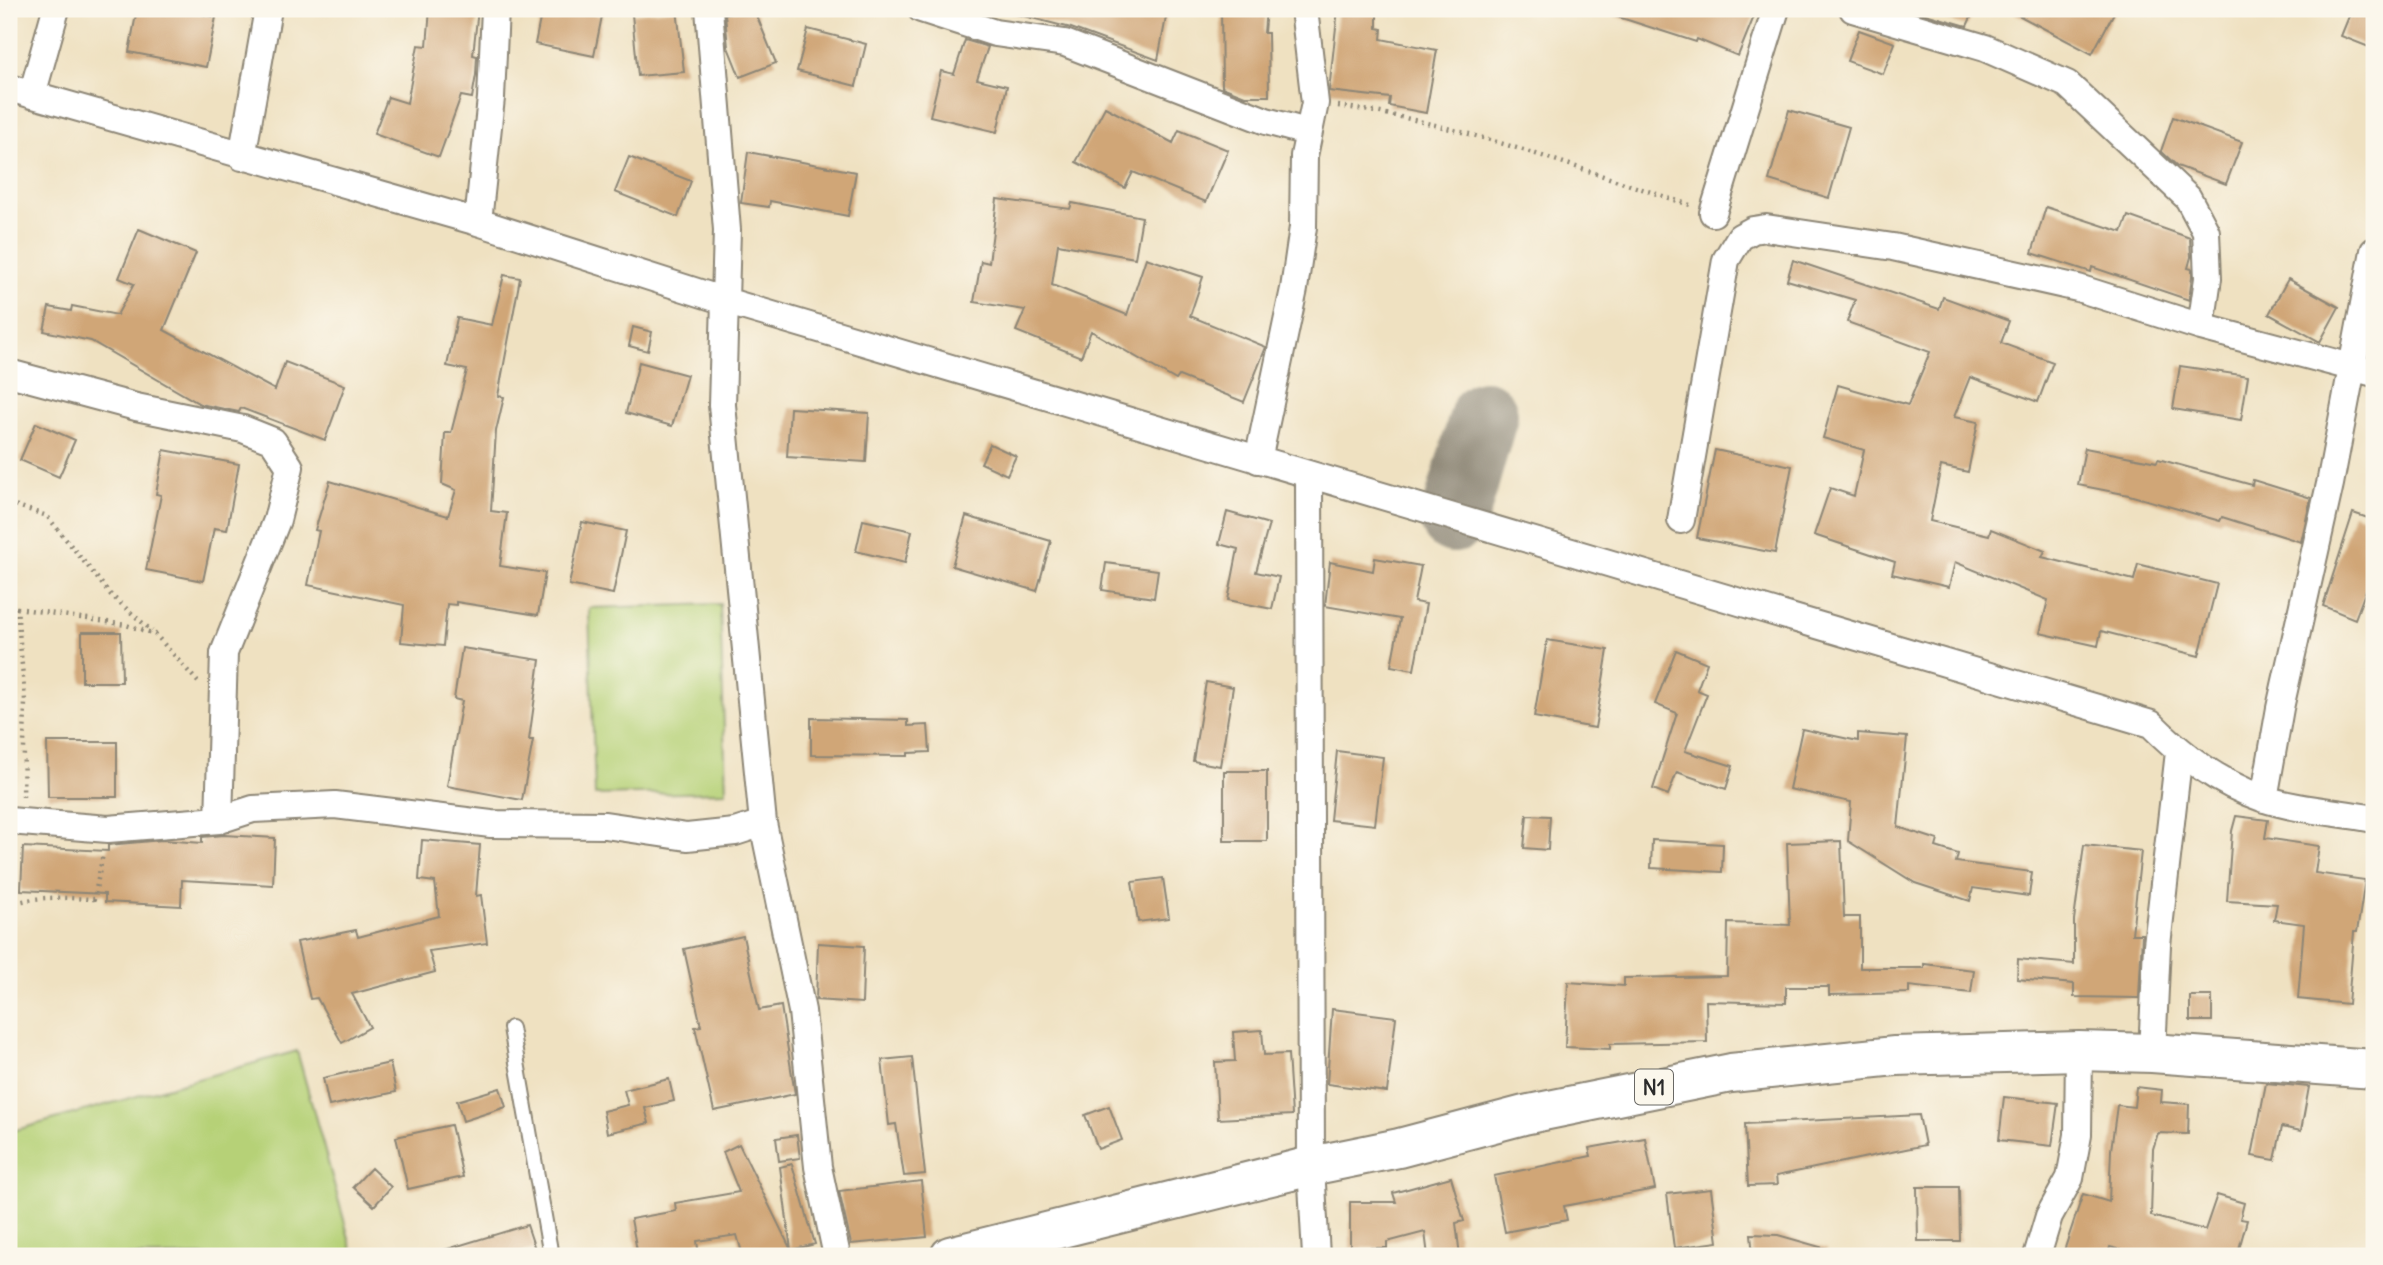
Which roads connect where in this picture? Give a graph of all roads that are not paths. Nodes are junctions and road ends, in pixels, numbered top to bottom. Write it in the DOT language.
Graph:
graph roads {
  1 [pos="56,9"];
  2 [pos="268,9"];
  3 [pos="495,9"];
  4 [pos="709,9"];
  5 [pos="921,9"];
  6 [pos="1304,9"];
  7 [pos="1776,9"];
  8 [pos="1853,9"];
  9 [pos="20,91"];
  10 [pos="1307,132"];
  11 [pos="242,157"];
  12 [pos="1713,213"];
  13 [pos="478,222"];
  14 [pos="2374,251"];
  15 [pos="725,301"];
  16 [pos="2201,327"];
  17 [pos="2362,369"];
  18 [pos="9,373"];
  19 [pos="1258,460"];
  20 [pos="1309,475"];
  21 [pos="1681,520"];
  22 [pos="2179,752"];
  23 [pos="2264,799"];
  24 [pos="2374,819"];
  25 [pos="219,820"];
  26 [pos="16,821"];
  27 [pos="763,822"];
  28 [pos="511,1028"];
  29 [pos="2079,1051"];
  30 [pos="2152,1053"];
  31 [pos="2374,1069"];
  32 [pos="1311,1166"];
  33 [pos="551,1256"];
  34 [pos="836,1256"];
  35 [pos="950,1256"];
  36 [pos="1316,1256"];
  37 [pos="2037,1256"];
  1 -- 9 [label="street"];
  2 -- 11 [label="street"];
  3 -- 13 [label="street"];
  4 -- 15 [label="street"];
  5 -- 10 [label="street"];
  6 -- 10 [label="street"];
  7 -- 12 [label="street"];
  8 -- 16 [label="street"];
  9 -- 11 [label="street"];
  10 -- 19 [label="street"];
  11 -- 13 [label="street"];
  13 -- 15 [label="street"];
  14 -- 17 [label="street"];
  15 -- 19 [label="street"];
  15 -- 27 [label="street"];
  16 -- 17 [label="street"];
  16 -- 21 [label="street"];
  17 -- 23 [label="street"];
  18 -- 25 [label="street"];
  19 -- 20 [label="street"];
  20 -- 22 [label="street"];
  20 -- 32 [label="street"];
  22 -- 23 [label="street"];
  22 -- 30 [label="street"];
  23 -- 24 [label="street"];
  25 -- 26 [label="street"];
  25 -- 27 [label="street"];
  27 -- 34 [label="street"];
  28 -- 33 [label="lane"];
  29 -- 30 [label="main road, N1"];
  29 -- 32 [label="main road, N1"];
  29 -- 37 [label="street"];
  30 -- 31 [label="main road, N1"];
  32 -- 35 [label="main road, N1"];
  32 -- 36 [label="street"];
}
